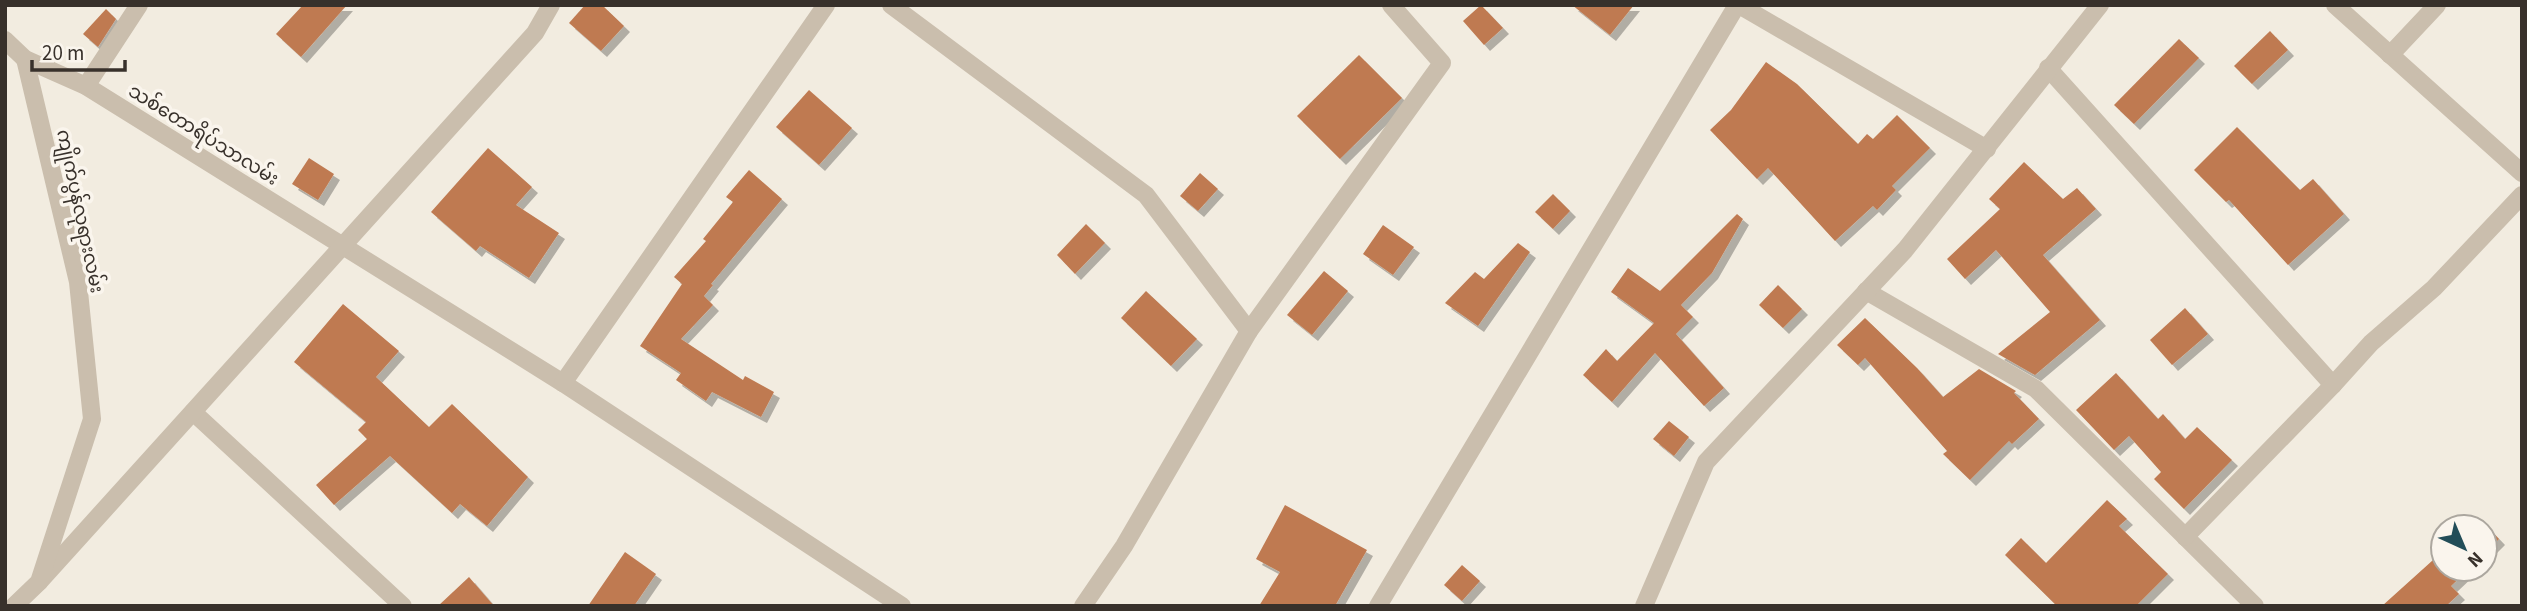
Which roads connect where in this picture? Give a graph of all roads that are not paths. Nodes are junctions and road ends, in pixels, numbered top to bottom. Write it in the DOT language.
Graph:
graph roads {
  1 [pos="139,5"];
  2 [pos="551,5"];
  3 [pos="826,5"];
  4 [pos="891,5"];
  5 [pos="1391,5"];
  6 [pos="1738,5"];
  7 [pos="2100,5"];
  8 [pos="2335,5"];
  9 [pos="2437,5"];
  10 [pos="5,40"];
  11 [pos="2390,55"];
  12 [pos="25,59"];
  13 [pos="2048,68"];
  14 [pos="86,86"];
  15 [pos="1987,149"];
  16 [pos="2522,173"];
  17 [pos="2522,195"];
  18 [pos="343,246"];
  19 [pos="1866,290"];
  20 [pos="1249,331"];
  21 [pos="562,383"];
  22 [pos="2333,385"];
  23 [pos="193,412"];
  24 [pos="2185,537"];
  25 [pos="39,582"];
  26 [pos="14,606"];
  27 [pos="403,606"];
  28 [pos="902,606"];
  29 [pos="1083,606"];
  30 [pos="1378,606"];
  31 [pos="1644,606"];
  32 [pos="2255,606"];
  1 -- 14 [label="street"];
  2 -- 18 [label="street"];
  3 -- 21 [label="street"];
  4 -- 20 [label="street"];
  5 -- 20 [label="street"];
  6 -- 15 [label="street"];
  6 -- 30 [label="street"];
  7 -- 13 [label="street"];
  8 -- 11 [label="street"];
  9 -- 11 [label="street"];
  10 -- 12 [label="street, သစ်တောရိပ်သာလမ်း"];
  11 -- 16 [label="street"];
  12 -- 14 [label="street, သစ်တောရိပ်သာလမ်း"];
  12 -- 25 [label="street, ကျိုက်ပွန်လုရားလမ်း"];
  13 -- 15 [label="street"];
  13 -- 22 [label="street"];
  14 -- 18 [label="street, သစ်တောရိပ်သာလမ်း"];
  15 -- 19 [label="street"];
  17 -- 22 [label="street"];
  18 -- 21 [label="street, သစ်တောရိပ်သာလမ်း"];
  18 -- 23 [label="street"];
  19 -- 24 [label="street"];
  19 -- 31 [label="street"];
  20 -- 29 [label="street"];
  21 -- 28 [label="street, သစ်တောရိပ်သာလမ်း"];
  22 -- 24 [label="street"];
  23 -- 25 [label="street"];
  23 -- 27 [label="street"];
  24 -- 32 [label="street"];
  25 -- 26 [label="street, ကျိုက်ပွန်လုရားလမ်း"];
}
